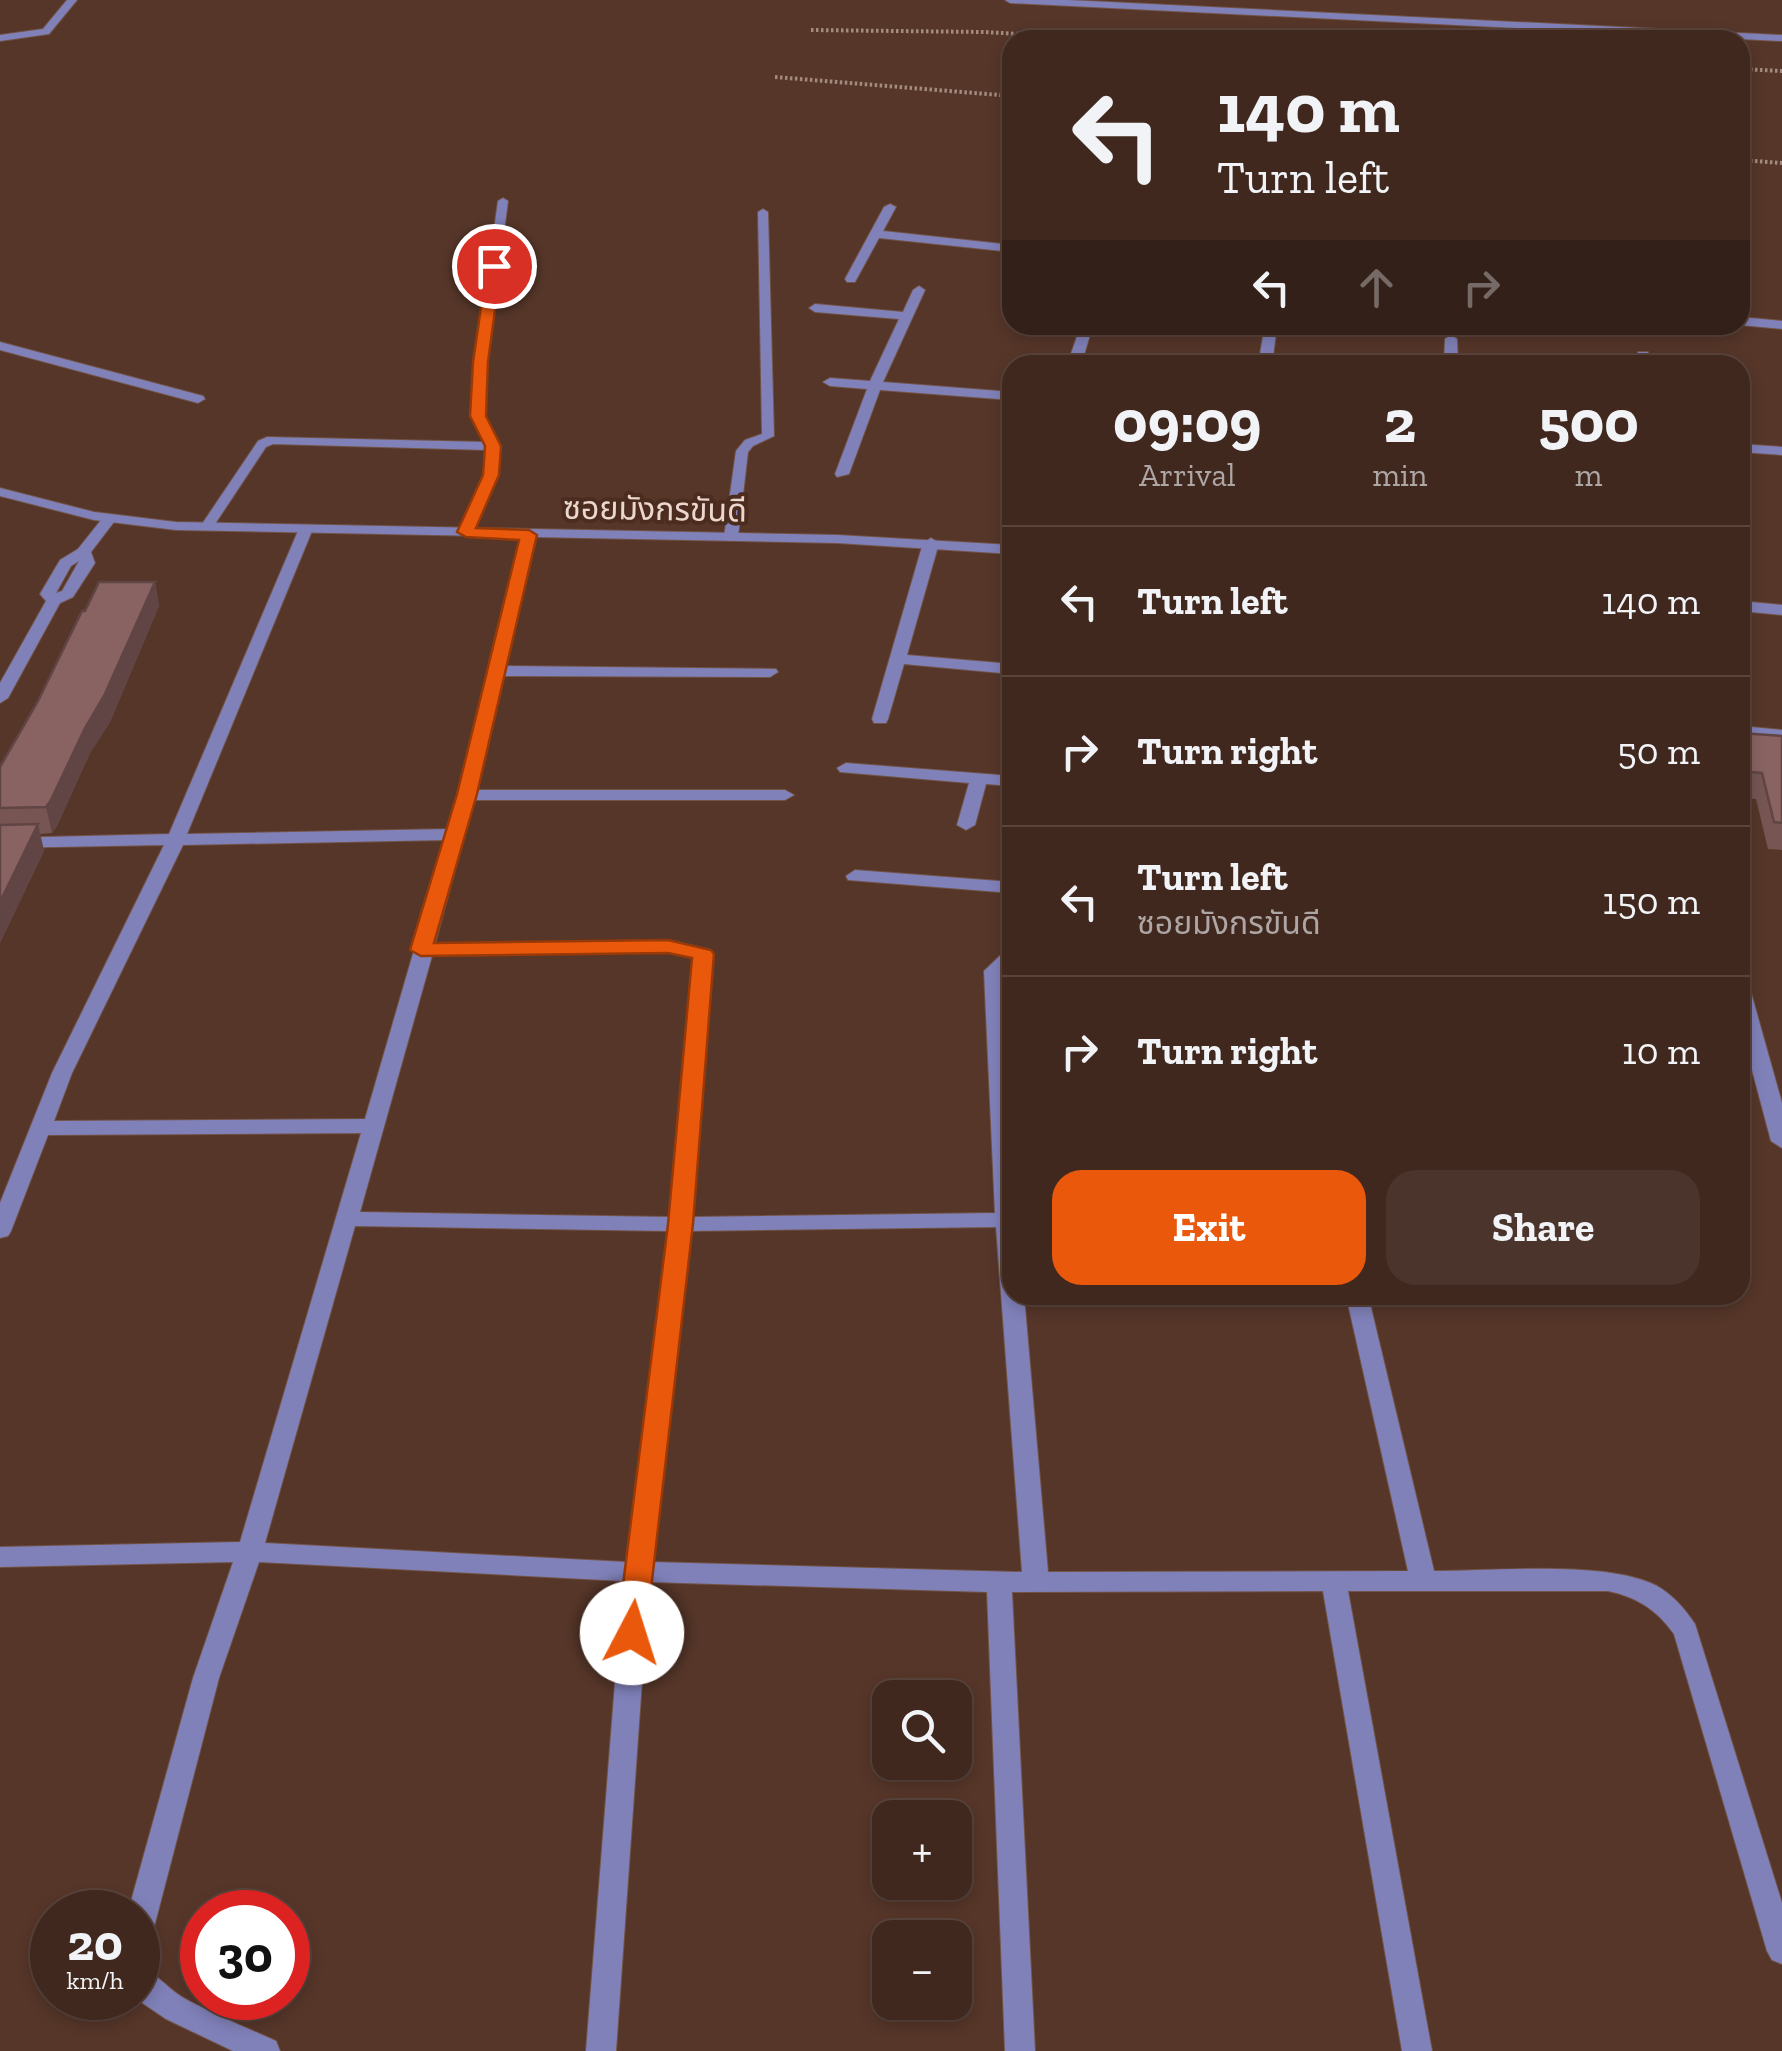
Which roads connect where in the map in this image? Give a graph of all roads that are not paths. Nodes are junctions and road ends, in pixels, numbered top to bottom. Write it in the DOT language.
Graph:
graph roads {
  1 [pos="72,0"];
  2 [pos="1010,0"];
  3 [pos="1246,5"];
  4 [pos="1652,30"];
  5 [pos="1750,36"];
  6 [pos="0,38"];
  7 [pos="1782,38"];
  8 [pos="503,201"];
  9 [pos="890,207"];
  10 [pos="762,212"];
  11 [pos="876,234"];
  12 [pos="1002,248"];
  13 [pos="851,279"];
  14 [pos="919,290"];
  15 [pos="815,308"];
  16 [pos="907,316"];
  17 [pos="1750,323"];
  18 [pos="1782,325"];
  19 [pos="1451,339"];
  20 [pos="0,346"];
  21 [pos="1451,355"];
  22 [pos="830,382"];
  23 [pos="875,385"];
  24 [pos="1002,395"];
  25 [pos="198,399"];
  26 [pos="493,446"];
  27 [pos="1750,449"];
  28 [pos="1782,451"];
  29 [pos="842,474"];
  30 [pos="0,492"];
  31 [pos="110,518"];
  32 [pos="206,527"];
  33 [pos="306,531"];
  34 [pos="466,532"];
  35 [pos="529,535"];
  36 [pos="731,537"];
  37 [pos="932,543"];
  38 [pos="1002,549"];
  39 [pos="1750,607"];
  40 [pos="1782,610"];
  41 [pos="900,659"];
  42 [pos="1002,668"];
  43 [pos="497,672"];
  44 [pos="770,672"];
  45 [pos="0,698"];
  46 [pos="880,718"];
  47 [pos="1750,733"];
  48 [pos="1782,735"];
  49 [pos="846,768"];
  50 [pos="978,779"];
  51 [pos="1002,780"];
  52 [pos="467,794"];
  53 [pos="785,795"];
  54 [pos="966,825"];
  55 [pos="456,834"];
  56 [pos="175,842"];
  57 [pos="0,843"];
  58 [pos="856,876"];
  59 [pos="1002,887"];
  60 [pos="421,950"];
  61 [pos="1002,964"];
  62 [pos="1750,1025"];
  63 [pos="1002,1104"];
  64 [pos="372,1126"];
  65 [pos="40,1128"];
  66 [pos="1782,1142"];
  67 [pos="346,1219"];
  68 [pos="1002,1220"];
  69 [pos="680,1224"];
  70 [pos="0,1231"];
  71 [pos="1015,1305"];
  72 [pos="1359,1305"];
  73 [pos="250,1552"];
  74 [pos="0,1557"];
  75 [pos="637,1572"];
  76 [pos="1036,1581"];
  77 [pos="998,1582"];
  78 [pos="1424,1582"];
  79 [pos="1334,1583"];
  80 [pos="149,1890"];
  81 [pos="1782,1951"];
  82 [pos="160,1998"];
  83 [pos="266,2051"];
  84 [pos="601,2051"];
  85 [pos="1020,2051"];
  86 [pos="1416,2051"];
  1 -- 6 [label="street"];
  2 -- 3 [label="street"];
  3 -- 4 [label="street"];
  5 -- 7 [label="street"];
  8 -- 26 [label="lane"];
  9 -- 11 [label="street"];
  10 -- 36 [label="lane"];
  11 -- 12 [label="street"];
  11 -- 13 [label="street"];
  14 -- 16 [label="street"];
  15 -- 16 [label="street"];
  16 -- 23 [label="street"];
  17 -- 18 [label="street"];
  19 -- 21 [label="street"];
  20 -- 25 [label="street"];
  22 -- 23 [label="street"];
  23 -- 24 [label="street"];
  23 -- 29 [label="street"];
  26 -- 32 [label="lane"];
  26 -- 34 [label="lane"];
  27 -- 28 [label="street"];
  30 -- 31 [label="street, ซอยมังกรขันดี"];
  31 -- 32 [label="street, ซอยมังกรขันดี"];
  31 -- 45 [label="street"];
  32 -- 33 [label="street, ซอยมังกรขันดี"];
  33 -- 34 [label="street, ซอยมังกรขันดี"];
  33 -- 56 [label="street"];
  34 -- 35 [label="street, ซอยมังกรขันดี"];
  35 -- 36 [label="street, ซอยมังกรขันดี"];
  35 -- 43 [label="street"];
  36 -- 37 [label="street, ซอยมังกรขันดี"];
  37 -- 38 [label="street, ซอยมังกรขันดี"];
  37 -- 41 [label="street"];
  39 -- 40 [label="street"];
  41 -- 42 [label="street"];
  41 -- 46 [label="street"];
  43 -- 44 [label="street"];
  43 -- 52 [label="street"];
  47 -- 48 [label="street"];
  49 -- 50 [label="street"];
  50 -- 51 [label="street"];
  50 -- 54 [label="street"];
  52 -- 53 [label="street"];
  52 -- 55 [label="street"];
  55 -- 56 [label="street"];
  55 -- 60 [label="street"];
  56 -- 57 [label="street"];
  56 -- 65 [label="street"];
  58 -- 59 [label="street"];
  60 -- 64 [label="street"];
  60 -- 69 [label="street"];
  61 -- 63 [label="street"];
  62 -- 66 [label="street"];
  64 -- 65 [label="street"];
  64 -- 67 [label="street"];
  65 -- 70 [label="street"];
  67 -- 69 [label="street"];
  67 -- 73 [label="street"];
  68 -- 69 [label="street"];
  69 -- 75 [label="street"];
  71 -- 76 [label="street"];
  72 -- 78 [label="street"];
  73 -- 74 [label="street"];
  73 -- 75 [label="street"];
  73 -- 80 [label="street"];
  75 -- 77 [label="street"];
  75 -- 84 [label="street"];
  76 -- 77 [label="street"];
  76 -- 79 [label="street"];
  77 -- 85 [label="street"];
  78 -- 79 [label="street"];
  78 -- 81 [label="street"];
  79 -- 86 [label="street"];
  82 -- 83 [label="street"];
}
